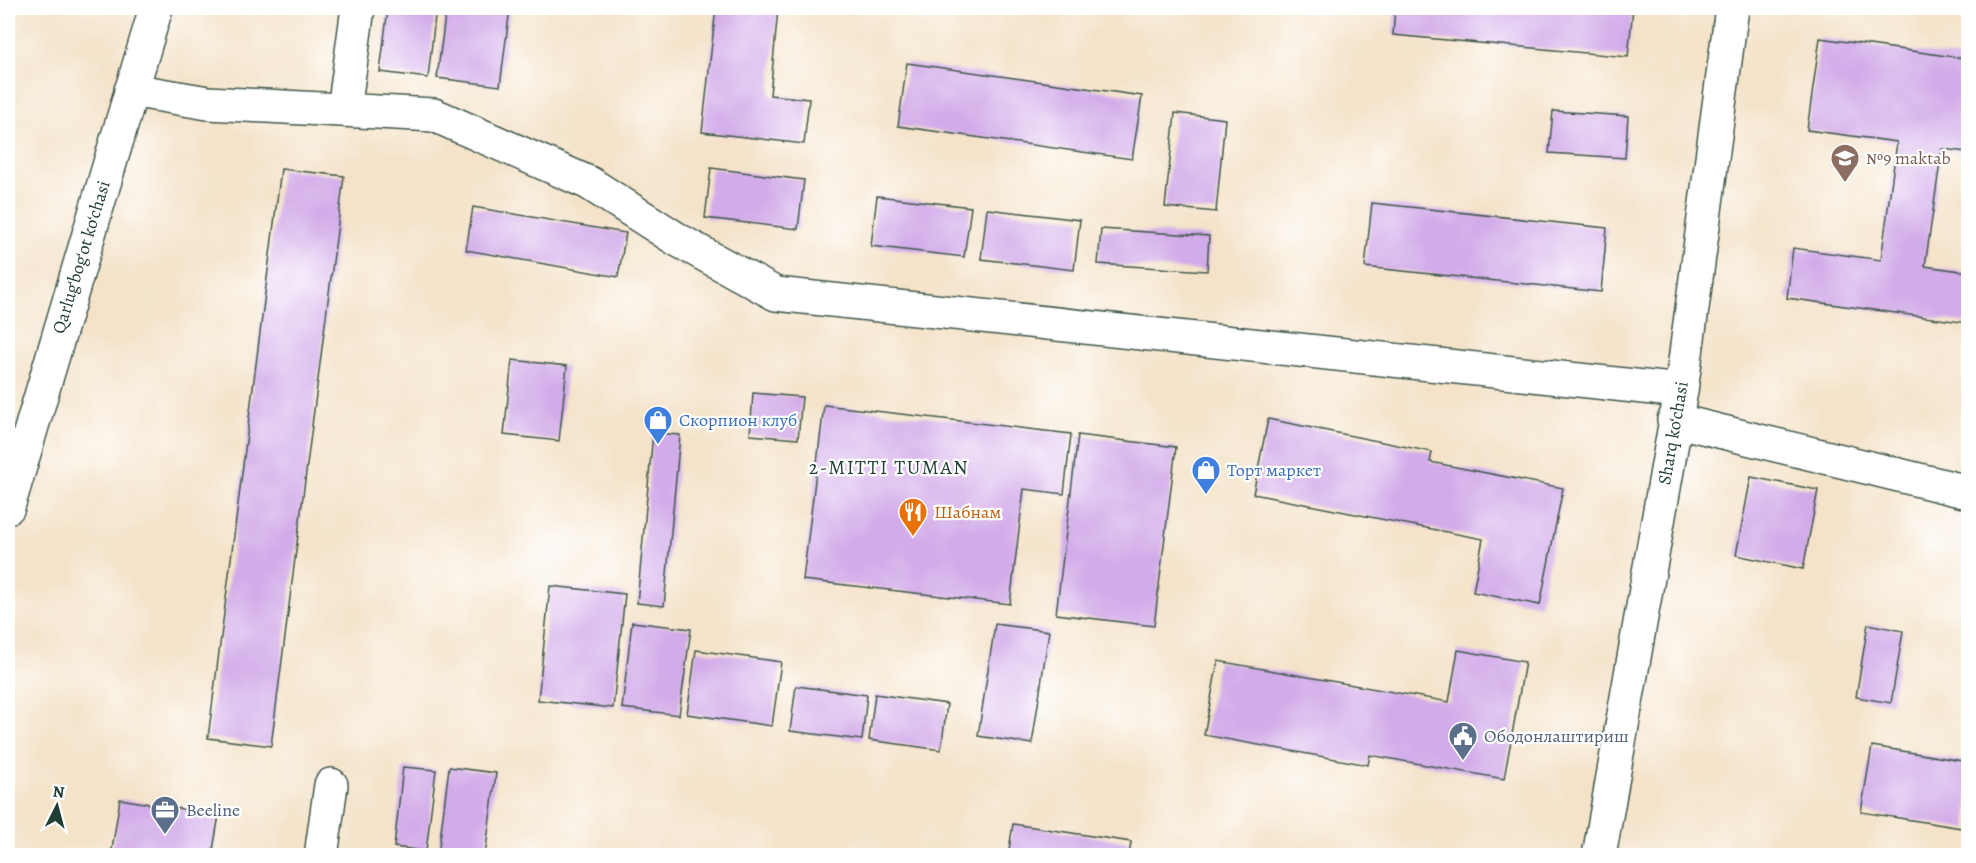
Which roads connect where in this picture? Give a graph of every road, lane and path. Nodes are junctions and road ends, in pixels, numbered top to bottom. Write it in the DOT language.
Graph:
graph roads {
  1 [pos="156,8"];
  2 [pos="358,8"];
  3 [pos="1732,8"];
  4 [pos="131,90"];
  5 [pos="344,110"];
  6 [pos="1678,406"];
  7 [pos="1968,492"];
  8 [pos="8,507"];
  9 [pos="331,785"];
  10 [pos="321,855"];
  11 [pos="1599,855"];
  1 -- 4 [label="street, Qarlug‘bog‘ot ko‘chasi"];
  2 -- 5 [label="street"];
  3 -- 6 [label="street, Sharq ko‘chasi"];
  4 -- 5 [label="street"];
  4 -- 8 [label="street, Qarlug‘bog‘ot ko‘chasi"];
  5 -- 6 [label="street"];
  6 -- 7 [label="street"];
  6 -- 11 [label="street, Sharq ko‘chasi"];
  9 -- 10 [label="street"];
}
